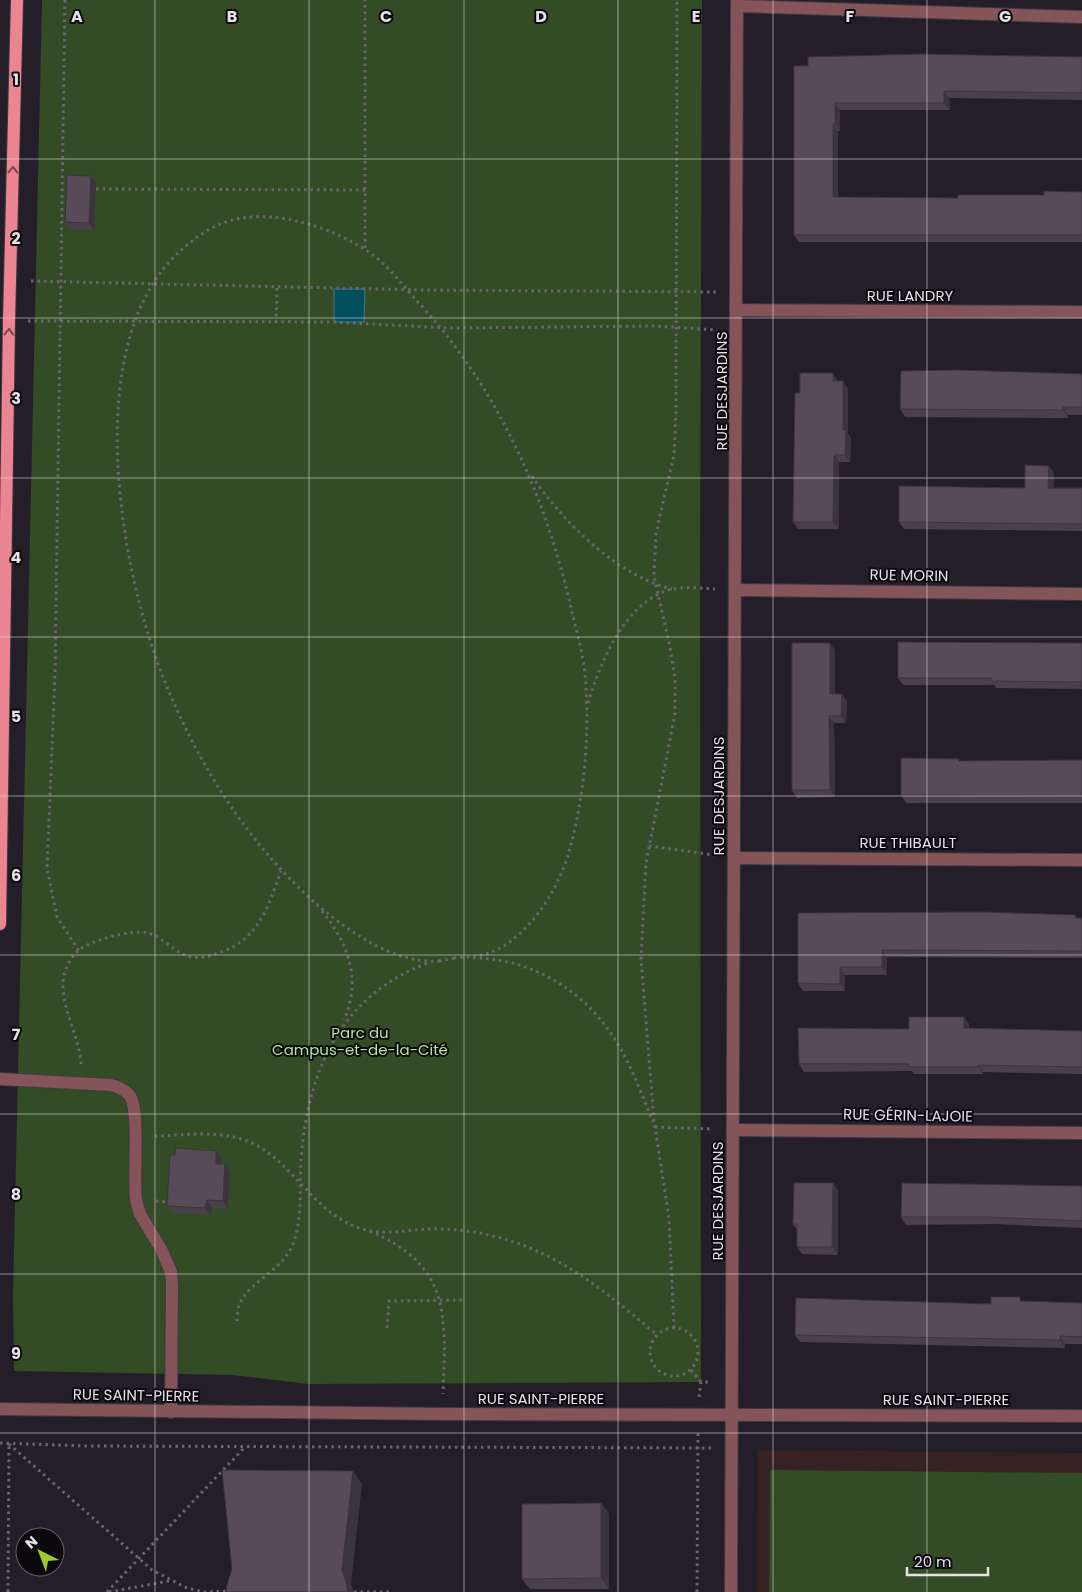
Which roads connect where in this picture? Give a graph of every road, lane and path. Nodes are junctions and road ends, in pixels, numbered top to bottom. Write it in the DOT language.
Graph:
graph roads {
  1 [pos="17,0"];
  2 [pos="65,0"];
  3 [pos="365,0"];
  4 [pos="677,0"];
  5 [pos="737,3"];
  6 [pos="1082,17"];
  7 [pos="96,189"];
  8 [pos="365,190"];
  9 [pos="364,248"];
  10 [pos="29,281"];
  11 [pos="60,283"];
  12 [pos="152,283"];
  13 [pos="276,286"];
  14 [pos="408,290"];
  15 [pos="678,292"];
  16 [pos="737,292"];
  17 [pos="737,310"];
  18 [pos="1082,312"];
  19 [pos="9,321"];
  20 [pos="60,321"];
  21 [pos="134,322"];
  22 [pos="276,323"];
  23 [pos="441,327"];
  24 [pos="677,328"];
  25 [pos="737,330"];
  26 [pos="527,469"];
  27 [pos="655,584"];
  28 [pos="675,590"];
  29 [pos="736,590"];
  30 [pos="1082,594"];
  31 [pos="658,595"];
  32 [pos="587,706"];
  33 [pos="649,846"];
  34 [pos="734,858"];
  35 [pos="1082,860"];
  36 [pos="281,871"];
  37 [pos="317,904"];
  38 [pos="0,924"];
  39 [pos="79,951"];
  40 [pos="454,958"];
  41 [pos="440,960"];
  42 [pos="340,1030"];
  43 [pos="0,1079"];
  44 [pos="81,1083"];
  45 [pos="656,1129"];
  46 [pos="733,1130"];
  47 [pos="1082,1133"];
  48 [pos="134,1137"];
  49 [pos="300,1184"];
  50 [pos="365,1229"];
  51 [pos="440,1300"];
  52 [pos="463,1300"];
  53 [pos="237,1321"];
  54 [pos="387,1328"];
  55 [pos="674,1328"];
  56 [pos="657,1335"];
  57 [pos="690,1370"];
  58 [pos="700,1382"];
  59 [pos="732,1383"];
  60 [pos="0,1408"];
  61 [pos="171,1412"];
  62 [pos="442,1414"];
  63 [pos="698,1414"];
  64 [pos="732,1414"];
  65 [pos="1082,1416"];
  66 [pos="0,1443"];
  67 [pos="9,1443"];
  68 [pos="246,1446"];
  69 [pos="698,1448"];
  70 [pos="731,1448"];
  71 [pos="138,1559"];
  72 [pos="169,1581"];
  73 [pos="240,1590"];
  74 [pos="8,1592"];
  75 [pos="107,1592"];
  76 [pos="354,1592"];
  77 [pos="392,1592"];
  78 [pos="696,1592"];
  79 [pos="731,1592"];
  19 -- 1 [label="main road, one-way"];
  2 -- 11 [label="path"];
  3 -- 8 [label="path"];
  4 -- 15 [label="path"];
  5 -- 6 [label="street"];
  5 -- 16 [label="street, RUE DESJARDINS"];
  7 -- 8 [label="path"];
  8 -- 9 [label="path"];
  9 -- 12 [label="path"];
  9 -- 14 [label="path"];
  10 -- 11 [label="path"];
  11 -- 12 [label="path"];
  11 -- 20 [label="path"];
  12 -- 13 [label="path"];
  12 -- 21 [label="path"];
  13 -- 14 [label="path"];
  13 -- 22 [label="path"];
  14 -- 15 [label="path"];
  14 -- 23 [label="path"];
  15 -- 16 [label="path"];
  15 -- 24 [label="path"];
  16 -- 17 [label="street, RUE DESJARDINS"];
  17 -- 18 [label="street, RUE LANDRY"];
  17 -- 25 [label="street, RUE DESJARDINS"];
  19 -- 20 [label="path"];
  38 -- 19 [label="main road, one-way"];
  20 -- 21 [label="path"];
  20 -- 39 [label="path"];
  21 -- 22 [label="path"];
  21 -- 36 [label="path"];
  22 -- 23 [label="path"];
  23 -- 24 [label="path"];
  23 -- 26 [label="path"];
  24 -- 25 [label="path"];
  24 -- 27 [label="path"];
  25 -- 29 [label="street, RUE DESJARDINS"];
  26 -- 27 [label="path"];
  26 -- 32 [label="path"];
  27 -- 28 [label="path"];
  27 -- 31 [label="path"];
  28 -- 29 [label="path"];
  28 -- 31 [label="path"];
  29 -- 30 [label="street, RUE MORIN"];
  29 -- 34 [label="street, RUE DESJARDINS"];
  31 -- 32 [label="path"];
  31 -- 33 [label="path"];
  32 -- 40 [label="path"];
  33 -- 34 [label="path"];
  33 -- 45 [label="path"];
  34 -- 35 [label="street, RUE THIBAULT"];
  34 -- 46 [label="street, RUE DESJARDINS"];
  36 -- 37 [label="path"];
  36 -- 39 [label="path"];
  37 -- 41 [label="path"];
  37 -- 42 [label="path"];
  39 -- 44 [label="path"];
  40 -- 41 [label="path"];
  40 -- 45 [label="path"];
  41 -- 42 [label="path"];
  42 -- 49 [label="path"];
  43 -- 44 [label="street"];
  44 -- 48 [label="street"];
  45 -- 46 [label="path"];
  45 -- 55 [label="path"];
  46 -- 47 [label="street, RUE GÉRIN-LAJOIE"];
  46 -- 59 [label="street, RUE DESJARDINS"];
  48 -- 49 [label="path"];
  48 -- 61 [label="street"];
  49 -- 50 [label="path"];
  49 -- 53 [label="path"];
  50 -- 51 [label="path"];
  50 -- 56 [label="path"];
  51 -- 52 [label="path"];
  51 -- 54 [label="path"];
  51 -- 62 [label="path"];
  55 -- 56 [label="path"];
  55 -- 57 [label="path"];
  56 -- 57 [label="path"];
  57 -- 58 [label="path"];
  58 -- 59 [label="path"];
  58 -- 63 [label="path"];
  59 -- 64 [label="street, RUE DESJARDINS"];
  60 -- 61 [label="street, RUE SAINT-PIERRE"];
  61 -- 62 [label="street, RUE SAINT-PIERRE"];
  62 -- 63 [label="street, RUE SAINT-PIERRE"];
  63 -- 64 [label="street, RUE SAINT-PIERRE"];
  63 -- 69 [label="path"];
  64 -- 65 [label="street, RUE SAINT-PIERRE"];
  64 -- 70 [label="street, RUE DESJARDINS"];
  66 -- 67 [label="path"];
  67 -- 68 [label="path"];
  67 -- 71 [label="path"];
  67 -- 74 [label="path"];
  68 -- 69 [label="path"];
  68 -- 71 [label="path"];
  69 -- 70 [label="path"];
  69 -- 78 [label="path"];
  70 -- 79 [label="street, RUE DESJARDINS"];
  71 -- 72 [label="path"];
  71 -- 75 [label="path"];
  72 -- 73 [label="path"];
  72 -- 75 [label="path"];
  76 -- 77 [label="path"];
}
